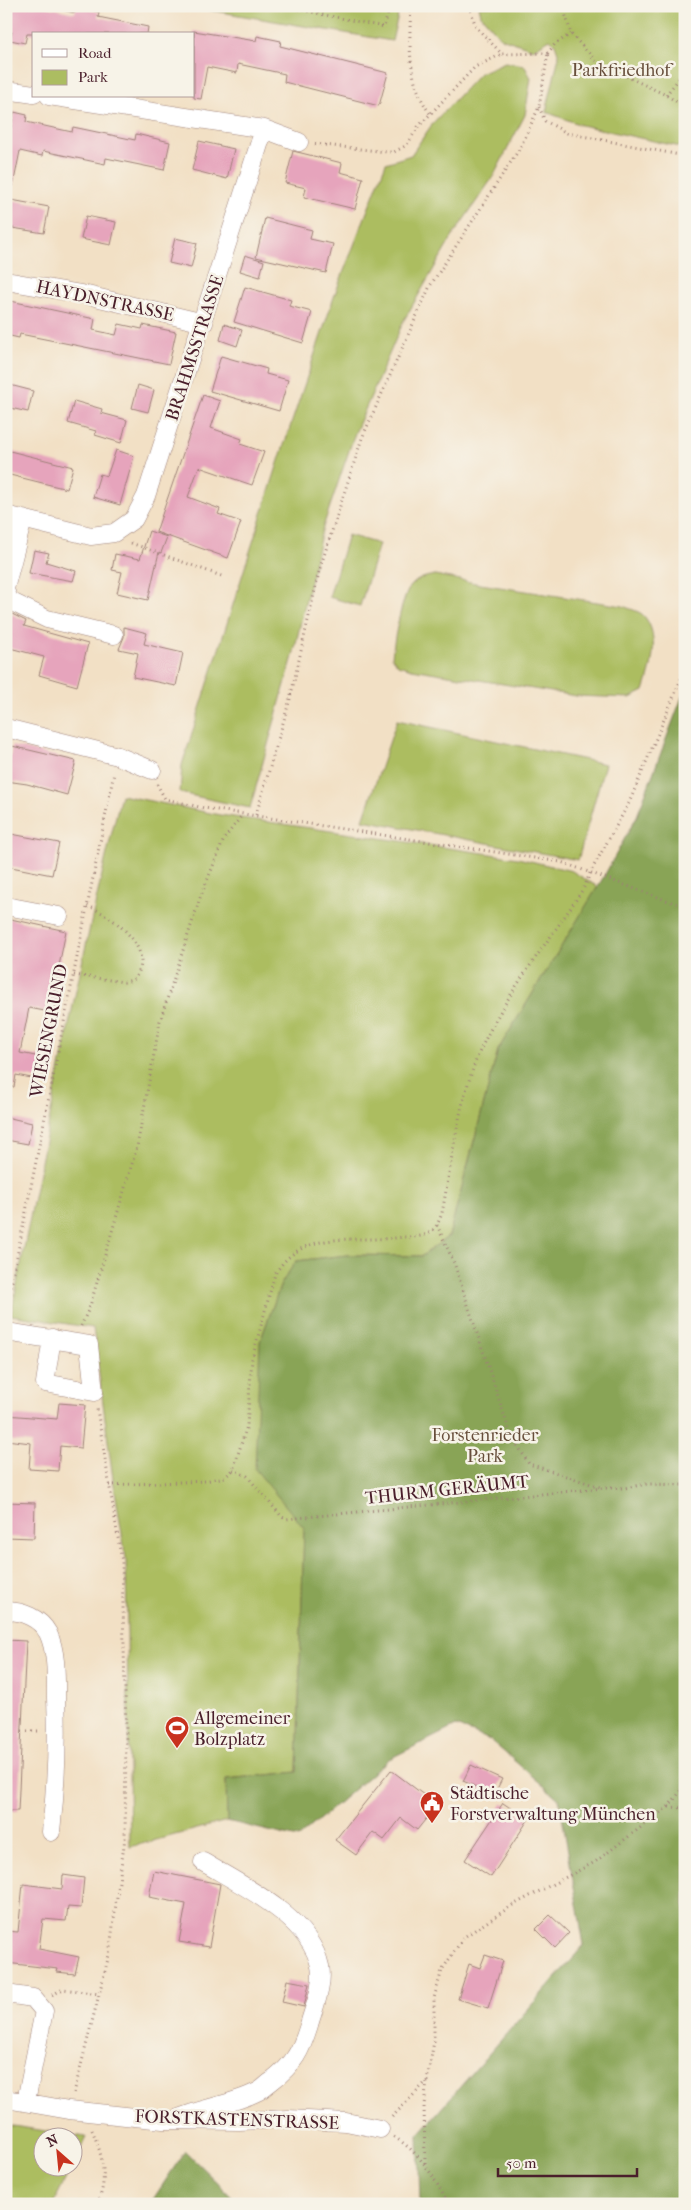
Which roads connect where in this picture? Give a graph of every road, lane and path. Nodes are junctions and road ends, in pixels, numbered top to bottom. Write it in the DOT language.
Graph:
graph roads {
  1 [pos="295,6"];
  2 [pos="390,6"];
  3 [pos="411,6"];
  4 [pos="469,6"];
  5 [pos="563,6"];
  6 [pos="571,34"];
  7 [pos="548,53"];
  8 [pos="502,54"];
  9 [pos="685,71"];
  10 [pos="6,90"];
  11 [pos="32,94"];
  12 [pos="666,95"];
  13 [pos="62,98"];
  14 [pos="539,106"];
  15 [pos="685,107"];
  16 [pos="431,115"];
  17 [pos="264,129"];
  18 [pos="299,142"];
  19 [pos="685,156"];
  20 [pos="6,281"];
  21 [pos="204,323"];
  22 [pos="15,517"];
  23 [pos="114,533"];
  24 [pos="224,577"];
  25 [pos="6,585"];
  26 [pos="6,592"];
  27 [pos="114,635"];
  28 [pos="685,663"];
  29 [pos="6,728"];
  30 [pos="118,756"];
  31 [pos="152,770"];
  32 [pos="160,792"];
  33 [pos="243,815"];
  34 [pos="256,815"];
  35 [pos="590,873"];
  36 [pos="6,906"];
  37 [pos="87,906"];
  38 [pos="685,907"];
  39 [pos="59,916"];
  40 [pos="74,975"];
  41 [pos="437,1225"];
  42 [pos="6,1311"];
  43 [pos="6,1332"];
  44 [pos="52,1338"];
  45 [pos="74,1342"];
  46 [pos="94,1392"];
  47 [pos="233,1470"];
  48 [pos="109,1485"];
  49 [pos="685,1485"];
  50 [pos="603,1488"];
  51 [pos="6,1611"];
  52 [pos="685,1786"];
  53 [pos="668,1807"];
  54 [pos="685,1808"];
  55 [pos="51,1832"];
  56 [pos="203,1862"];
  57 [pos="63,1989"];
  58 [pos="6,1994"];
  59 [pos="99,1994"];
  60 [pos="427,2081"];
  61 [pos="6,2099"];
  62 [pos="26,2101"];
  63 [pos="78,2111"];
  64 [pos="174,2120"];
  65 [pos="380,2129"];
  66 [pos="425,2164"];
  67 [pos="444,2197"];
  68 [pos="98,2204"];
  69 [pos="442,2204"];
  70 [pos="448,2204"];
  1 -- 2 [label="path"];
  3 -- 16 [label="path"];
  4 -- 8 [label="path"];
  5 -- 6 [label="path"];
  6 -- 7 [label="path"];
  6 -- 12 [label="path"];
  7 -- 8 [label="path"];
  7 -- 14 [label="path"];
  8 -- 16 [label="path"];
  9 -- 12 [label="path"];
  10 -- 11 [label="street"];
  12 -- 15 [label="path"];
  13 -- 17 [label="street"];
  14 -- 19 [label="path"];
  14 -- 34 [label="path"];
  16 -- 18 [label="path"];
  17 -- 18 [label="street"];
  17 -- 21 [label="street, BRAHMSSTRASSE"];
  20 -- 21 [label="street, HAYDNSTRASSE"];
  21 -- 23 [label="street, BRAHMSSTRASSE"];
  22 -- 23 [label="street, BRAHMSSTRASSE"];
  22 -- 25 [label="street"];
  23 -- 24 [label="path"];
  26 -- 27 [label="street"];
  28 -- 35 [label="path"];
  29 -- 30 [label="street"];
  30 -- 31 [label="street"];
  30 -- 37 [label="path, WIESENGRUND"];
  32 -- 33 [label="path"];
  33 -- 34 [label="path"];
  33 -- 45 [label="path"];
  34 -- 35 [label="path"];
  35 -- 38 [label="path"];
  35 -- 41 [label="path"];
  36 -- 39 [label="street"];
  37 -- 40 [label="path, WIESENGRUND"];
  37 -- 40 [label="path"];
  40 -- 42 [label="path, WIESENGRUND"];
  41 -- 47 [label="path"];
  41 -- 50 [label="path"];
  43 -- 44 [label="street"];
  44 -- 45 [label="street"];
  44 -- 46 [label="street"];
  45 -- 46 [label="street"];
  46 -- 48 [label="path"];
  47 -- 48 [label="path"];
  47 -- 50 [label="path, THURM GERÄUMT"];
  48 -- 59 [label="path"];
  49 -- 50 [label="path, THURM GERÄUMT"];
  51 -- 55 [label="street"];
  52 -- 53 [label="path"];
  53 -- 54 [label="path"];
  53 -- 60 [label="path"];
  56 -- 64 [label="street"];
  57 -- 59 [label="path"];
  58 -- 62 [label="street"];
  59 -- 63 [label="path"];
  60 -- 65 [label="path"];
  60 -- 66 [label="path"];
  61 -- 62 [label="street, FORSTKASTENSTRASSE"];
  62 -- 63 [label="street, FORSTKASTENSTRASSE"];
  63 -- 64 [label="street, FORSTKASTENSTRASSE"];
  63 -- 68 [label="path"];
  64 -- 65 [label="street, FORSTKASTENSTRASSE"];
  65 -- 66 [label="path"];
  66 -- 67 [label="path"];
  67 -- 69 [label="path"];
  67 -- 70 [label="path"];
}
